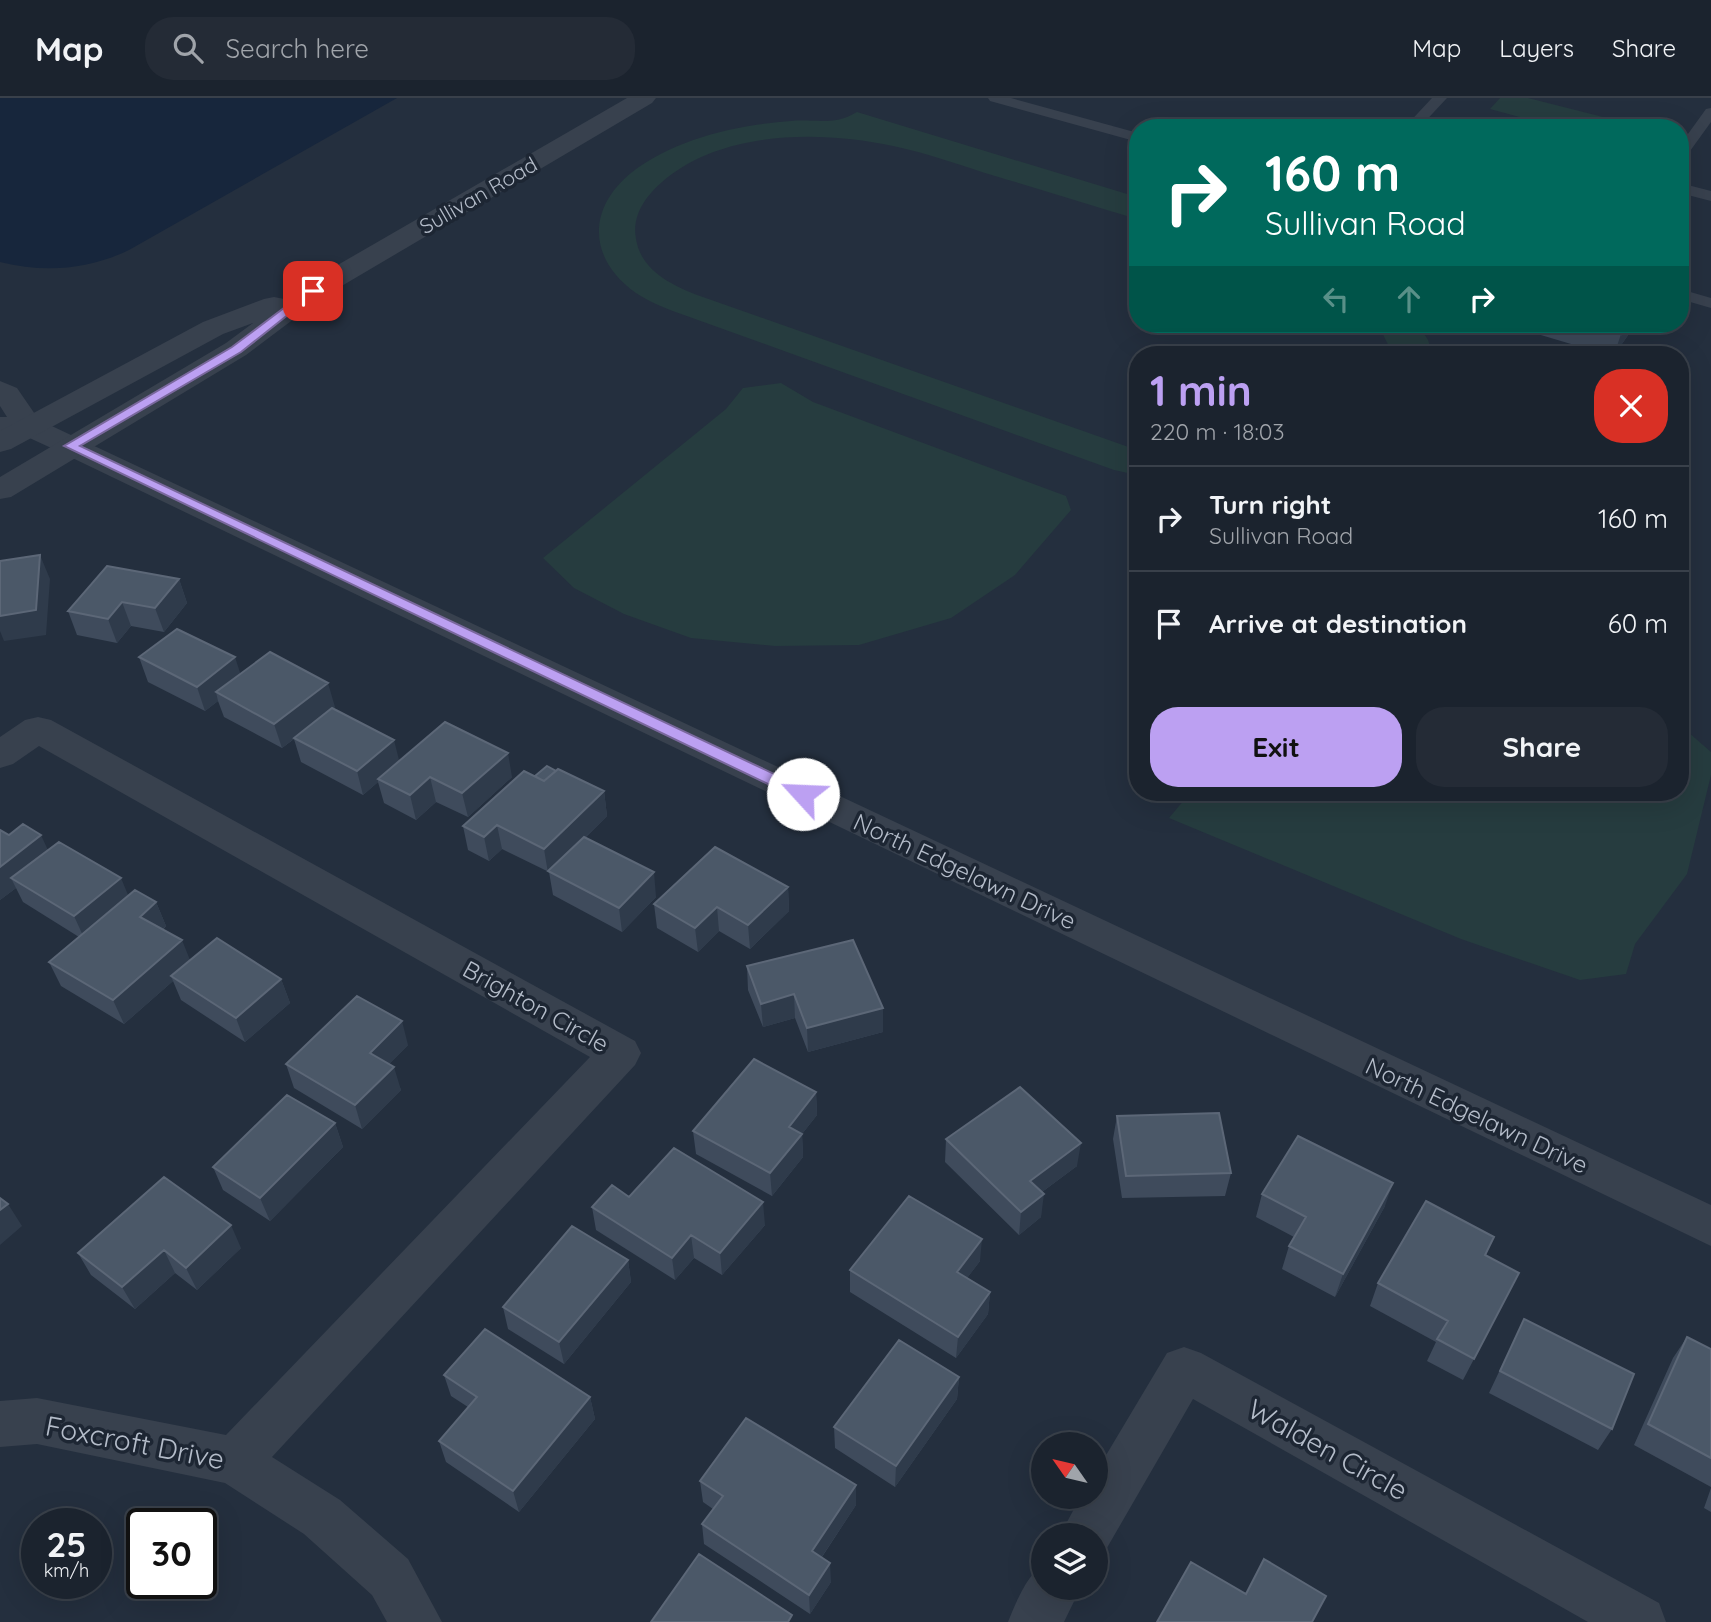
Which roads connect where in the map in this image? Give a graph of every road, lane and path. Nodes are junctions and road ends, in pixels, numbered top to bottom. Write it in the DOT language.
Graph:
graph roads {
  1 [pos="644,98"];
  2 [pos="995,98"];
  3 [pos="1440,98"];
  4 [pos="1711,112"];
  5 [pos="1420,119"];
  6 [pos="1129,135"];
  7 [pos="1689,143"];
  8 [pos="1689,190"];
  9 [pos="1711,196"];
  10 [pos="313,291"];
  11 [pos="1689,297"];
  12 [pos="1711,303"];
  13 [pos="0,390"];
  14 [pos="14,426"];
  15 [pos="0,443"];
  16 [pos="71,446"];
  17 [pos="0,490"];
  18 [pos="0,755"];
  19 [pos="1711,1226"];
  20 [pos="0,1424"];
  21 [pos="235,1461"];
  22 [pos="1093,1523"];
  23 [pos="1047,1600"];
  24 [pos="416,1622"];
  25 [pos="1034,1622"];
  26 [pos="1640,1622"];
  1 -- 10 [label="street, Sullivan Road"];
  2 -- 6 [label="lane"];
  3 -- 5 [label="lane"];
  4 -- 7 [label="lane"];
  8 -- 9 [label="lane"];
  10 -- 14 [label="street, Sullivan Road"];
  10 -- 16 [label="street, Sullivan Road"];
  11 -- 12 [label="lane"];
  13 -- 14 [label="street"];
  14 -- 15 [label="street, Sullivan Road"];
  14 -- 16 [label="street, North Edgelawn Drive"];
  16 -- 17 [label="street, Sullivan Road"];
  16 -- 19 [label="street, North Edgelawn Drive"];
  18 -- 21 [label="street, Brighton Circle"];
  20 -- 21 [label="street, Foxcroft Drive"];
  21 -- 24 [label="street, Foxcroft Drive"];
  22 -- 26 [label="street, Walden Circle"];
  23 -- 25 [label="street"];
}
